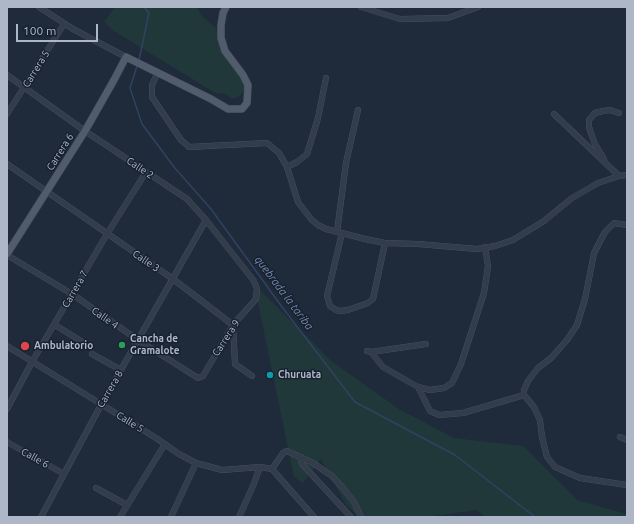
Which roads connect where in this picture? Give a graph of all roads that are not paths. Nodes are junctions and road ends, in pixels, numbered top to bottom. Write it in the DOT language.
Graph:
graph roads {
  1 [pos="39,7"];
  2 [pos="226,7"];
  3 [pos="361,7"];
  4 [pos="478,7"];
  5 [pos="371,8"];
  6 [pos="64,24"];
  7 [pos="126,57"];
  8 [pos="158,72"];
  9 [pos="7,75"];
  10 [pos="326,78"];
  11 [pos="25,87"];
  12 [pos="358,110"];
  13 [pos="620,113"];
  14 [pos="7,114"];
  15 [pos="554,114"];
  16 [pos="85,130"];
  17 [pos="7,164"];
  18 [pos="607,164"];
  19 [pos="287,167"];
  20 [pos="146,172"];
  21 [pos="627,175"];
  22 [pos="619,176"];
  23 [pos="46,192"];
  24 [pos="206,220"];
  25 [pos="627,225"];
  26 [pos="340,232"];
  27 [pos="107,234"];
  28 [pos="385,242"];
  29 [pos="485,247"];
  30 [pos="7,255"];
  31 [pos="172,279"];
  32 [pos="254,281"];
  33 [pos="72,294"];
  34 [pos="55,325"];
  35 [pos="233,325"];
  36 [pos="138,340"];
  37 [pos="81,341"];
  38 [pos="426,344"];
  39 [pos="7,346"];
  40 [pos="92,354"];
  41 [pos="32,362"];
  42 [pos="121,370"];
  43 [pos="203,376"];
  44 [pos="252,376"];
  45 [pos="418,387"];
  46 [pos="524,395"];
  47 [pos="101,405"];
  48 [pos="7,409"];
  49 [pos="620,437"];
  50 [pos="627,440"];
  51 [pos="7,442"];
  52 [pos="165,444"];
  53 [pos="301,457"];
  54 [pos="196,463"];
  55 [pos="261,468"];
  56 [pos="272,469"];
  57 [pos="64,474"];
  58 [pos="627,485"];
  59 [pos="96,488"];
  60 [pos="127,505"];
  61 [pos="41,517"];
  62 [pos="120,517"];
  63 [pos="171,517"];
  64 [pos="239,517"];
  65 [pos="314,517"];
  66 [pos="351,517"];
  67 [pos="361,517"];
  1 -- 6 [label="street"];
  2 -- 8 [label="main road"];
  3 -- 5 [label="street"];
  4 -- 5 [label="street"];
  6 -- 7 [label="street"];
  6 -- 11 [label="street, Carrera 5"];
  7 -- 8 [label="main road"];
  7 -- 16 [label="main road, Carrera 6"];
  8 -- 19 [label="street"];
  9 -- 11 [label="street, Calle 2"];
  10 -- 19 [label="street"];
  11 -- 14 [label="street, Carrera 5"];
  11 -- 16 [label="street, Calle 2"];
  12 -- 26 [label="street"];
  13 -- 18 [label="street"];
  15 -- 18 [label="street"];
  16 -- 20 [label="street, Calle 2"];
  16 -- 23 [label="main road, Carrera 6"];
  17 -- 23 [label="street, Calle 3"];
  18 -- 22 [label="street"];
  19 -- 26 [label="street"];
  20 -- 24 [label="street, Calle 2"];
  20 -- 27 [label="street, Carrera 7"];
  21 -- 22 [label="street"];
  22 -- 29 [label="street"];
  23 -- 27 [label="street, Calle 3"];
  23 -- 30 [label="main road, Carrera 6"];
  24 -- 31 [label="street, Carrera 8"];
  24 -- 32 [label="street, Calle 2"];
  25 -- 46 [label="street"];
  26 -- 28 [label="street"];
  26 -- 28 [label="street"];
  27 -- 31 [label="street, Calle 3"];
  27 -- 33 [label="street, Carrera 7"];
  28 -- 29 [label="street"];
  29 -- 45 [label="street"];
  30 -- 33 [label="street, Calle 4"];
  31 -- 35 [label="street, Calle 3"];
  31 -- 36 [label="street, Carrera 8"];
  32 -- 35 [label="street, Carrera 9"];
  33 -- 34 [label="street, Carrera 7"];
  33 -- 36 [label="street, Calle 4"];
  34 -- 37 [label="street"];
  34 -- 41 [label="street, Carrera 7"];
  35 -- 43 [label="street, Carrera 9"];
  35 -- 44 [label="street"];
  36 -- 42 [label="street, Carrera 8"];
  36 -- 43 [label="street, Calle 4"];
  38 -- 45 [label="street"];
  39 -- 41 [label="street, Calle 5"];
  40 -- 42 [label="street"];
  41 -- 47 [label="street, Calle 5"];
  41 -- 48 [label="street, Carrera 7"];
  42 -- 47 [label="street, Carrera 8"];
  45 -- 46 [label="street"];
  46 -- 58 [label="street"];
  47 -- 52 [label="street, Calle 5"];
  47 -- 57 [label="street, Carrera 8"];
  49 -- 50 [label="street"];
  51 -- 57 [label="street, Calle 6"];
  52 -- 54 [label="street, Calle 5"];
  52 -- 60 [label="street"];
  53 -- 56 [label="street"];
  53 -- 66 [label="street"];
  53 -- 67 [label="street"];
  54 -- 55 [label="street, Calle 5"];
  54 -- 63 [label="street"];
  55 -- 56 [label="street, Calle 5"];
  55 -- 64 [label="street"];
  56 -- 65 [label="street"];
  57 -- 61 [label="street, Carrera 8"];
  59 -- 60 [label="street"];
  60 -- 62 [label="street"];
}
